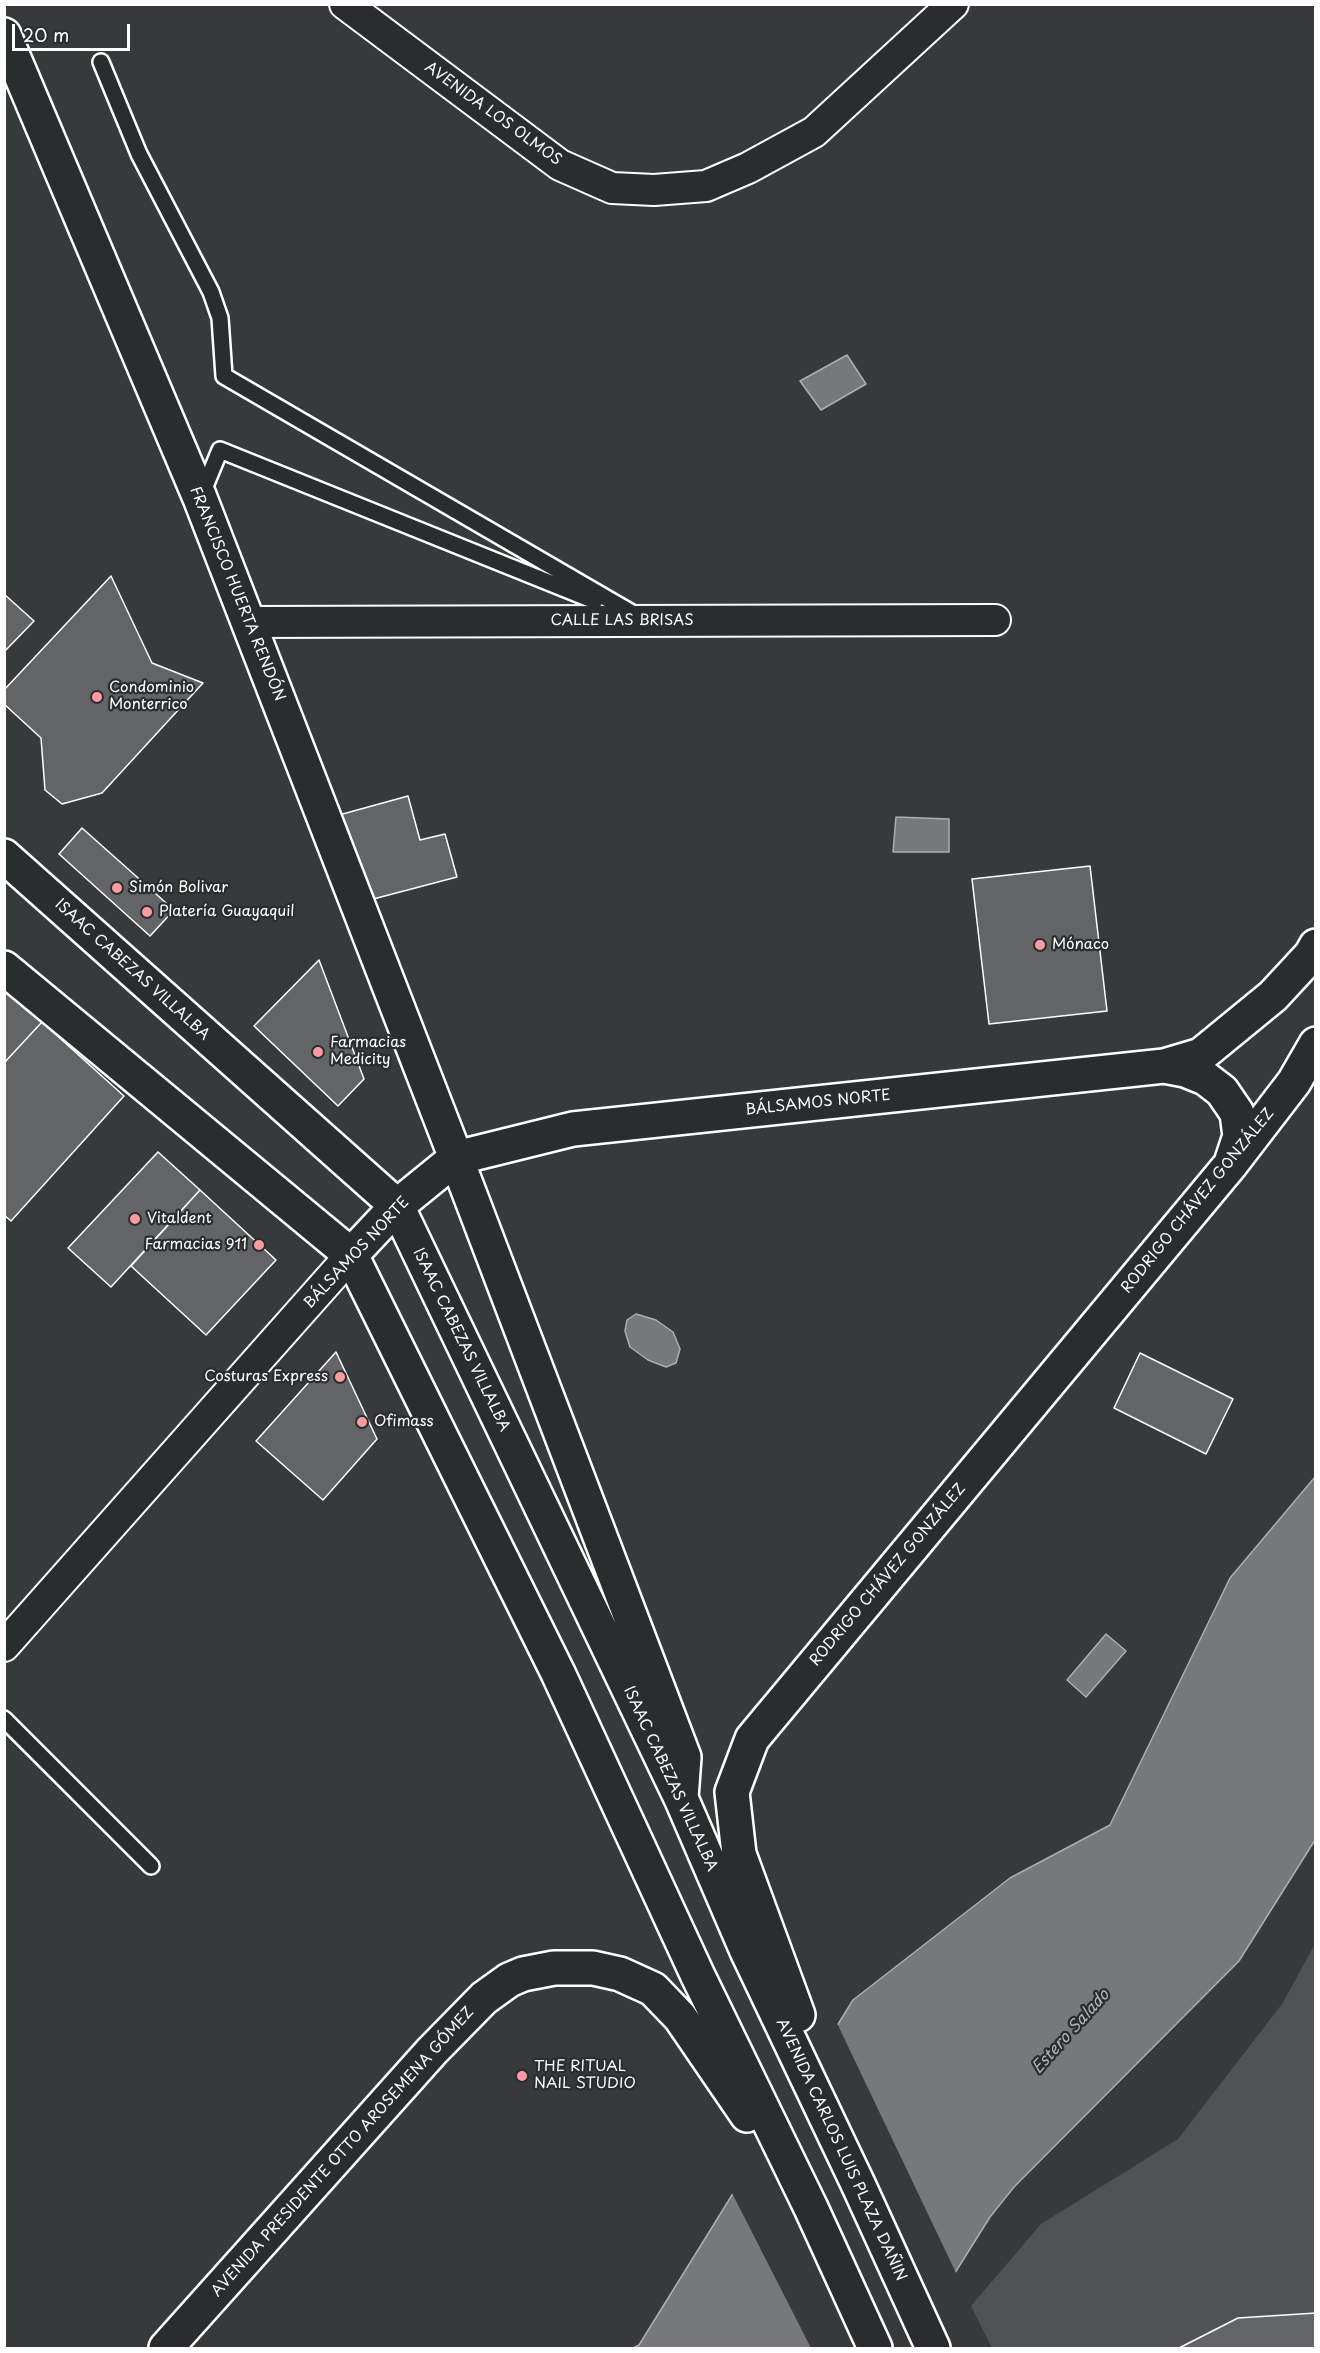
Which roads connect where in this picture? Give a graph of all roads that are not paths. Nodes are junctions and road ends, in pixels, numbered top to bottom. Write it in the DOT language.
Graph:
graph roads {
  1 [pos="345,4"];
  2 [pos="953,4"];
  3 [pos="4,35"];
  4 [pos="4,55"];
  5 [pos="101,63"];
  6 [pos="30,99"];
  7 [pos="200,498"];
  8 [pos="995,620"];
  9 [pos="645,621"];
  10 [pos="249,622"];
  11 [pos="4,856"];
  12 [pos="1316,946"];
  13 [pos="4,968"];
  14 [pos="1316,1044"];
  15 [pos="1164,1066"];
  16 [pos="456,1158"];
  17 [pos="1231,1164"];
  18 [pos="397,1206"];
  19 [pos="351,1255"];
  20 [pos="4,1646"];
  21 [pos="4,1719"];
  22 [pos="681,1798"];
  23 [pos="152,1866"];
  24 [pos="759,1946"];
  25 [pos="811,2208"];
  26 [pos="166,2349"];
  27 [pos="875,2349"];
  28 [pos="933,2349"];
  1 -- 2 [label="street, AVENIDA LOS OLMOS"];
  3 -- 6 [label="street, FRANCISCO HUERTA RENDÓN"];
  4 -- 6 [label="street"];
  5 -- 9 [label="lane"];
  6 -- 7 [label="street, FRANCISCO HUERTA RENDÓN"];
  7 -- 9 [label="lane"];
  7 -- 10 [label="street, FRANCISCO HUERTA RENDÓN"];
  8 -- 9 [label="street, CALLE LAS BRISAS"];
  9 -- 10 [label="street, CALLE LAS BRISAS"];
  10 -- 16 [label="street, FRANCISCO HUERTA RENDÓN"];
  11 -- 18 [label="street, ISAAC CABEZAS VILLALBA"];
  12 -- 15 [label="street"];
  13 -- 19 [label="street"];
  14 -- 17 [label="street, RODRIGO CHÁVEZ GONZÁLEZ"];
  15 -- 16 [label="street, BÁLSAMOS NORTE"];
  15 -- 17 [label="street"];
  16 -- 18 [label="street, BÁLSAMOS NORTE"];
  16 -- 22 [label="street, FRANCISCO HUERTA RENDÓN"];
  17 -- 24 [label="street, RODRIGO CHÁVEZ GONZÁLEZ"];
  18 -- 19 [label="street, BÁLSAMOS NORTE"];
  18 -- 22 [label="street, ISAAC CABEZAS VILLALBA"];
  19 -- 20 [label="street, BÁLSAMOS NORTE"];
  19 -- 25 [label="street"];
  21 -- 23 [label="lane"];
  22 -- 24 [label="street, ISAAC CABEZAS VILLALBA"];
  24 -- 28 [label="street, AVENIDA CARLOS LUIS PLAZA DAÑIN"];
  25 -- 26 [label="street, AVENIDA PRESIDENTE OTTO AROSEMENA GÓMEZ"];
  25 -- 27 [label="street"];
}
